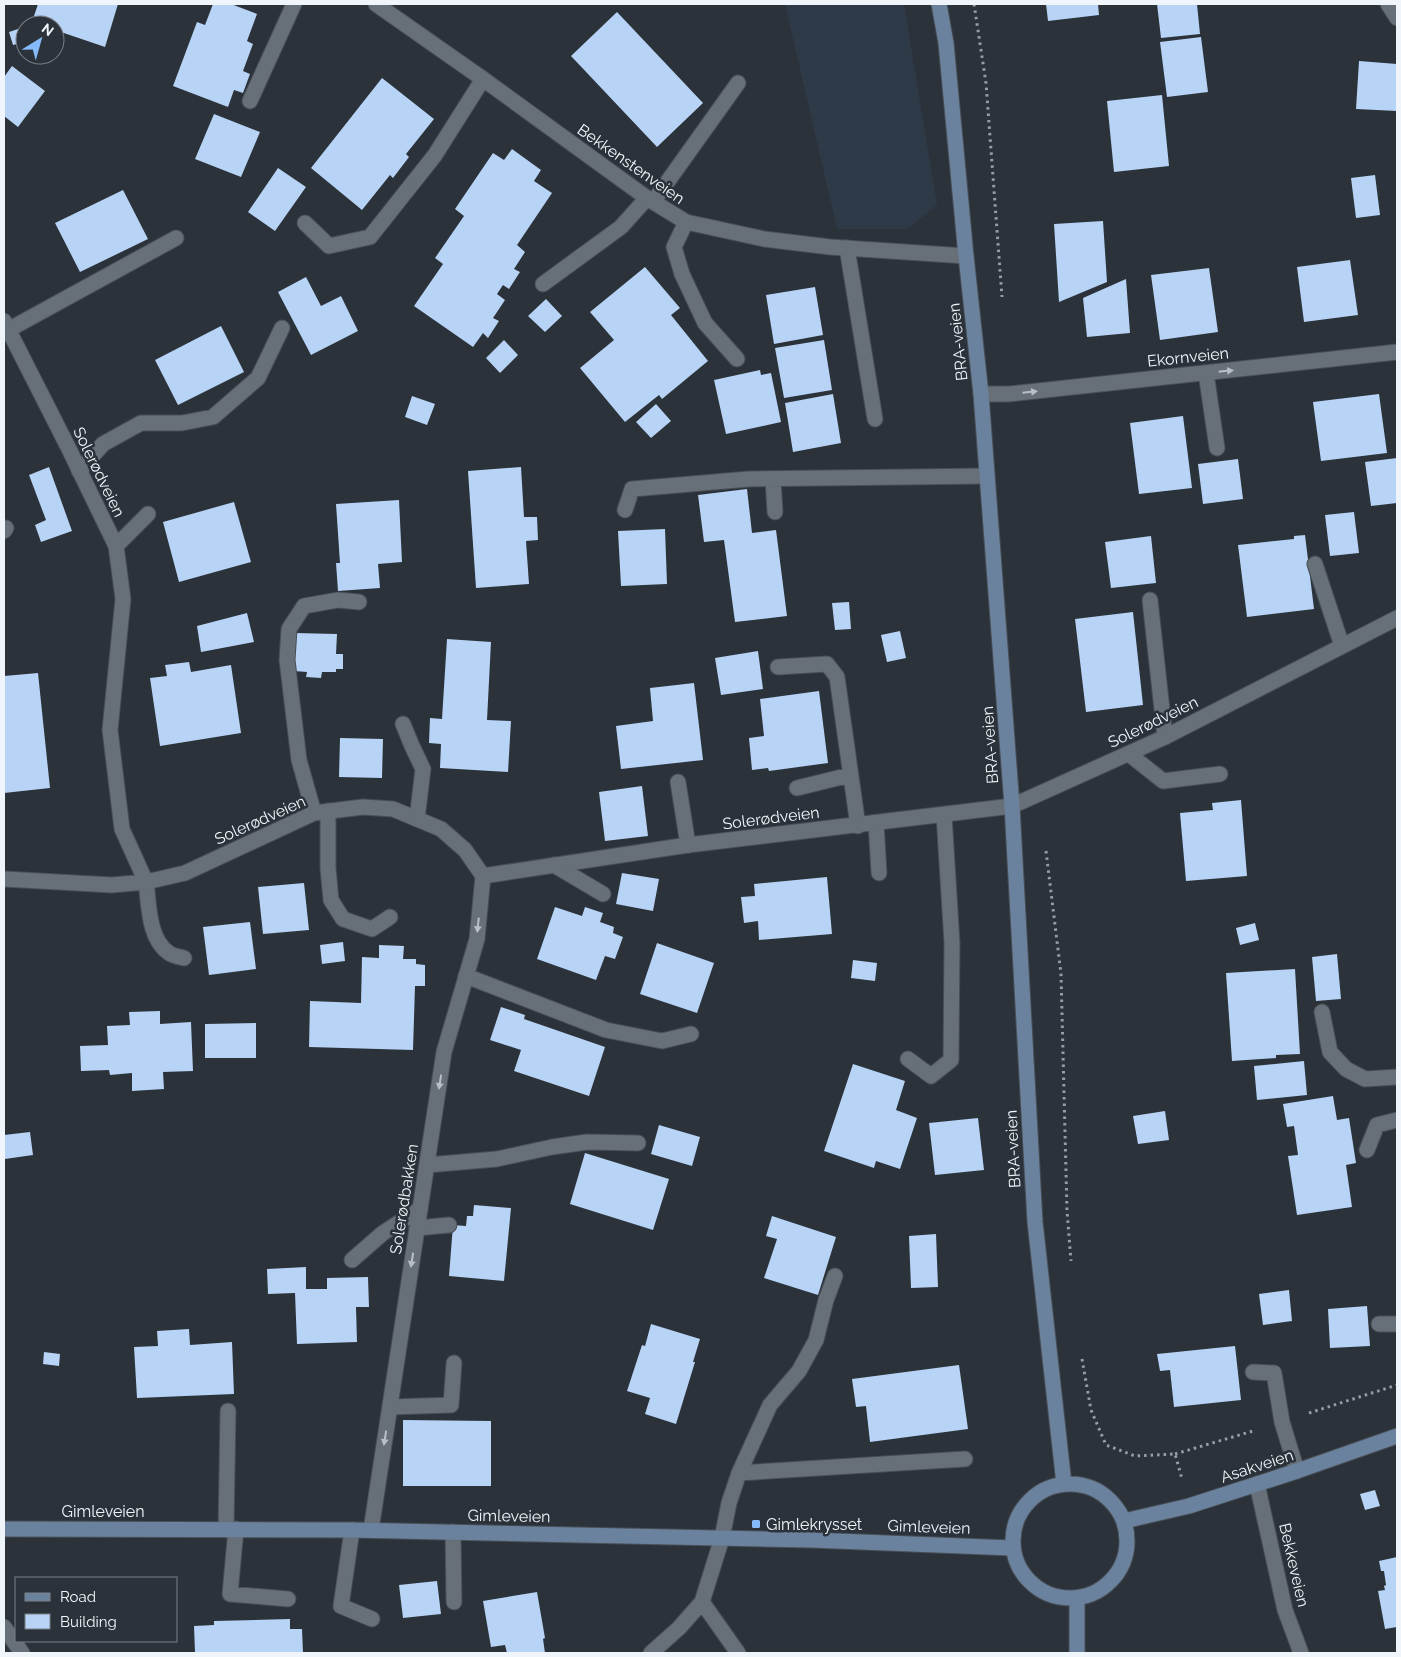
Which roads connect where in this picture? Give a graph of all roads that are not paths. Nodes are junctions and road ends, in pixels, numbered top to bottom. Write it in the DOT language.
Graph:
graph roads {
  1 [pos="294,4"];
  2 [pos="376,4"];
  3 [pos="939,4"];
  4 [pos="1388,4"];
  5 [pos="1397,18"];
  6 [pos="483,79"];
  7 [pos="738,82"];
  8 [pos="250,101"];
  9 [pos="650,200"];
  10 [pos="686,222"];
  11 [pos="305,223"];
  12 [pos="176,238"];
  13 [pos="847,248"];
  14 [pos="966,256"];
  15 [pos="543,284"];
  16 [pos="6,326"];
  17 [pos="282,328"];
  18 [pos="1397,352"];
  19 [pos="737,359"];
  20 [pos="1206,373"];
  21 [pos="981,394"];
  22 [pos="875,419"];
  23 [pos="1217,448"];
  24 [pos="79,471"];
  25 [pos="987,476"];
  26 [pos="773,478"];
  27 [pos="625,510"];
  28 [pos="775,512"];
  29 [pos="148,514"];
  30 [pos="116,546"];
  31 [pos="1315,564"];
  32 [pos="1150,600"];
  33 [pos="360,602"];
  34 [pos="1397,618"];
  35 [pos="1342,646"];
  36 [pos="778,667"];
  37 [pos="403,724"];
  38 [pos="1165,737"];
  39 [pos="1129,754"];
  40 [pos="1220,774"];
  41 [pos="850,775"];
  42 [pos="678,782"];
  43 [pos="797,788"];
  44 [pos="1012,806"];
  45 [pos="321,812"];
  46 [pos="944,815"];
  47 [pos="417,819"];
  48 [pos="876,823"];
  49 [pos="858,826"];
  50 [pos="688,845"];
  51 [pos="554,865"];
  52 [pos="879,873"];
  53 [pos="483,876"];
  54 [pos="4,879"];
  55 [pos="146,882"];
  56 [pos="603,894"];
  57 [pos="390,917"];
  58 [pos="184,958"];
  59 [pos="466,976"];
  60 [pos="1322,1012"];
  61 [pos="691,1034"];
  62 [pos="908,1059"];
  63 [pos="1397,1077"];
  64 [pos="1397,1120"];
  65 [pos="638,1144"];
  66 [pos="1367,1150"];
  67 [pos="427,1165"];
  68 [pos="420,1209"];
  69 [pos="449,1225"];
  70 [pos="417,1228"];
  71 [pos="352,1260"];
  72 [pos="835,1276"];
  73 [pos="1379,1324"];
  74 [pos="1397,1324"];
  75 [pos="454,1363"];
  76 [pos="1253,1372"];
  77 [pos="390,1407"];
  78 [pos="228,1411"];
  79 [pos="1397,1436"];
  80 [pos="965,1458"];
  81 [pos="1297,1471"];
  82 [pos="739,1473"];
  83 [pos="1064,1484"];
  84 [pos="1257,1484"];
  85 [pos="1124,1521"];
  86 [pos="4,1529"];
  87 [pos="231,1529"];
  88 [pos="352,1530"];
  89 [pos="371,1530"];
  90 [pos="452,1532"];
  91 [pos="722,1538"];
  92 [pos="1012,1548"];
  93 [pos="1077,1598"];
  94 [pos="288,1599"];
  95 [pos="454,1602"];
  96 [pos="702,1602"];
  97 [pos="372,1619"];
  98 [pos="4,1627"];
  99 [pos="22,1653"];
  100 [pos="652,1653"];
  101 [pos="738,1653"];
  102 [pos="1077,1653"];
  103 [pos="1301,1653"];
  1 -- 8 [label="street"];
  2 -- 6 [label="street, Bekkenstenveien"];
  3 -- 14 [label="main road, BRA-veien"];
  4 -- 5 [label="street"];
  6 -- 9 [label="street, Bekkenstenveien"];
  6 -- 11 [label="street"];
  7 -- 9 [label="street"];
  9 -- 10 [label="street, Bekkenstenveien"];
  9 -- 15 [label="street"];
  10 -- 13 [label="street, Bekkenstenveien"];
  10 -- 19 [label="street"];
  12 -- 16 [label="street"];
  13 -- 14 [label="street, Bekkenstenveien"];
  13 -- 22 [label="street"];
  14 -- 21 [label="main road, BRA-veien"];
  16 -- 24 [label="street, Solerødveien"];
  17 -- 24 [label="street"];
  20 -- 18 [label="street, Ekornveien, one-way"];
  21 -- 20 [label="street, Ekornveien, one-way"];
  20 -- 23 [label="street"];
  21 -- 25 [label="main road, BRA-veien"];
  24 -- 30 [label="street, Solerødveien"];
  25 -- 26 [label="street"];
  25 -- 44 [label="main road, BRA-veien"];
  26 -- 27 [label="street"];
  26 -- 28 [label="street"];
  29 -- 30 [label="street"];
  30 -- 55 [label="street, Solerødveien"];
  31 -- 35 [label="street"];
  32 -- 38 [label="street"];
  33 -- 45 [label="street"];
  34 -- 35 [label="street, Solerødveien"];
  35 -- 38 [label="street, Solerødveien"];
  36 -- 41 [label="street"];
  37 -- 47 [label="street"];
  38 -- 39 [label="street, Solerødveien"];
  39 -- 40 [label="street"];
  39 -- 44 [label="street, Solerødveien"];
  41 -- 43 [label="street"];
  41 -- 49 [label="street"];
  42 -- 50 [label="street"];
  44 -- 46 [label="street, Solerødveien"];
  44 -- 83 [label="main road, BRA-veien"];
  45 -- 47 [label="street, Solerødveien"];
  45 -- 55 [label="street, Solerødveien"];
  45 -- 57 [label="street"];
  46 -- 48 [label="street, Solerødveien"];
  46 -- 62 [label="street"];
  47 -- 53 [label="street, Solerødveien"];
  48 -- 49 [label="street, Solerødveien"];
  48 -- 52 [label="street"];
  49 -- 50 [label="street, Solerødveien"];
  50 -- 51 [label="street, Solerødveien"];
  51 -- 53 [label="street, Solerødveien"];
  51 -- 56 [label="street"];
  53 -- 59 [label="street, Solerødbakken, one-way"];
  54 -- 55 [label="street, Solerødveien"];
  55 -- 58 [label="street"];
  59 -- 61 [label="street"];
  59 -- 67 [label="street, Solerødbakken, one-way"];
  60 -- 63 [label="street"];
  64 -- 66 [label="street"];
  65 -- 67 [label="street"];
  67 -- 68 [label="street, Solerødbakken"];
  68 -- 70 [label="street, Solerødbakken"];
  68 -- 71 [label="street"];
  69 -- 70 [label="street"];
  70 -- 77 [label="street, Solerødbakken, one-way"];
  72 -- 82 [label="street"];
  73 -- 74 [label="street"];
  75 -- 77 [label="street"];
  76 -- 81 [label="street"];
  77 -- 89 [label="street, Solerødbakken, one-way"];
  78 -- 87 [label="street"];
  79 -- 81 [label="main road, Asakveien"];
  80 -- 82 [label="street"];
  81 -- 84 [label="main road, Asakveien"];
  82 -- 91 [label="street"];
  83 -- 85 [label="main road"];
  83 -- 92 [label="main road"];
  84 -- 85 [label="main road, Asakveien"];
  84 -- 103 [label="street, Bekkeveien"];
  85 -- 93 [label="main road"];
  86 -- 87 [label="main road, Gimleveien"];
  87 -- 88 [label="main road, Gimleveien"];
  87 -- 94 [label="street"];
  88 -- 89 [label="main road, Gimleveien"];
  88 -- 97 [label="street"];
  89 -- 90 [label="main road, Gimleveien"];
  90 -- 91 [label="main road, Gimleveien"];
  90 -- 95 [label="street"];
  91 -- 92 [label="main road, Gimleveien"];
  91 -- 96 [label="street"];
  92 -- 93 [label="main road"];
  93 -- 102 [label="main road"];
  96 -- 100 [label="street"];
  96 -- 101 [label="street"];
  98 -- 99 [label="street"];
}
